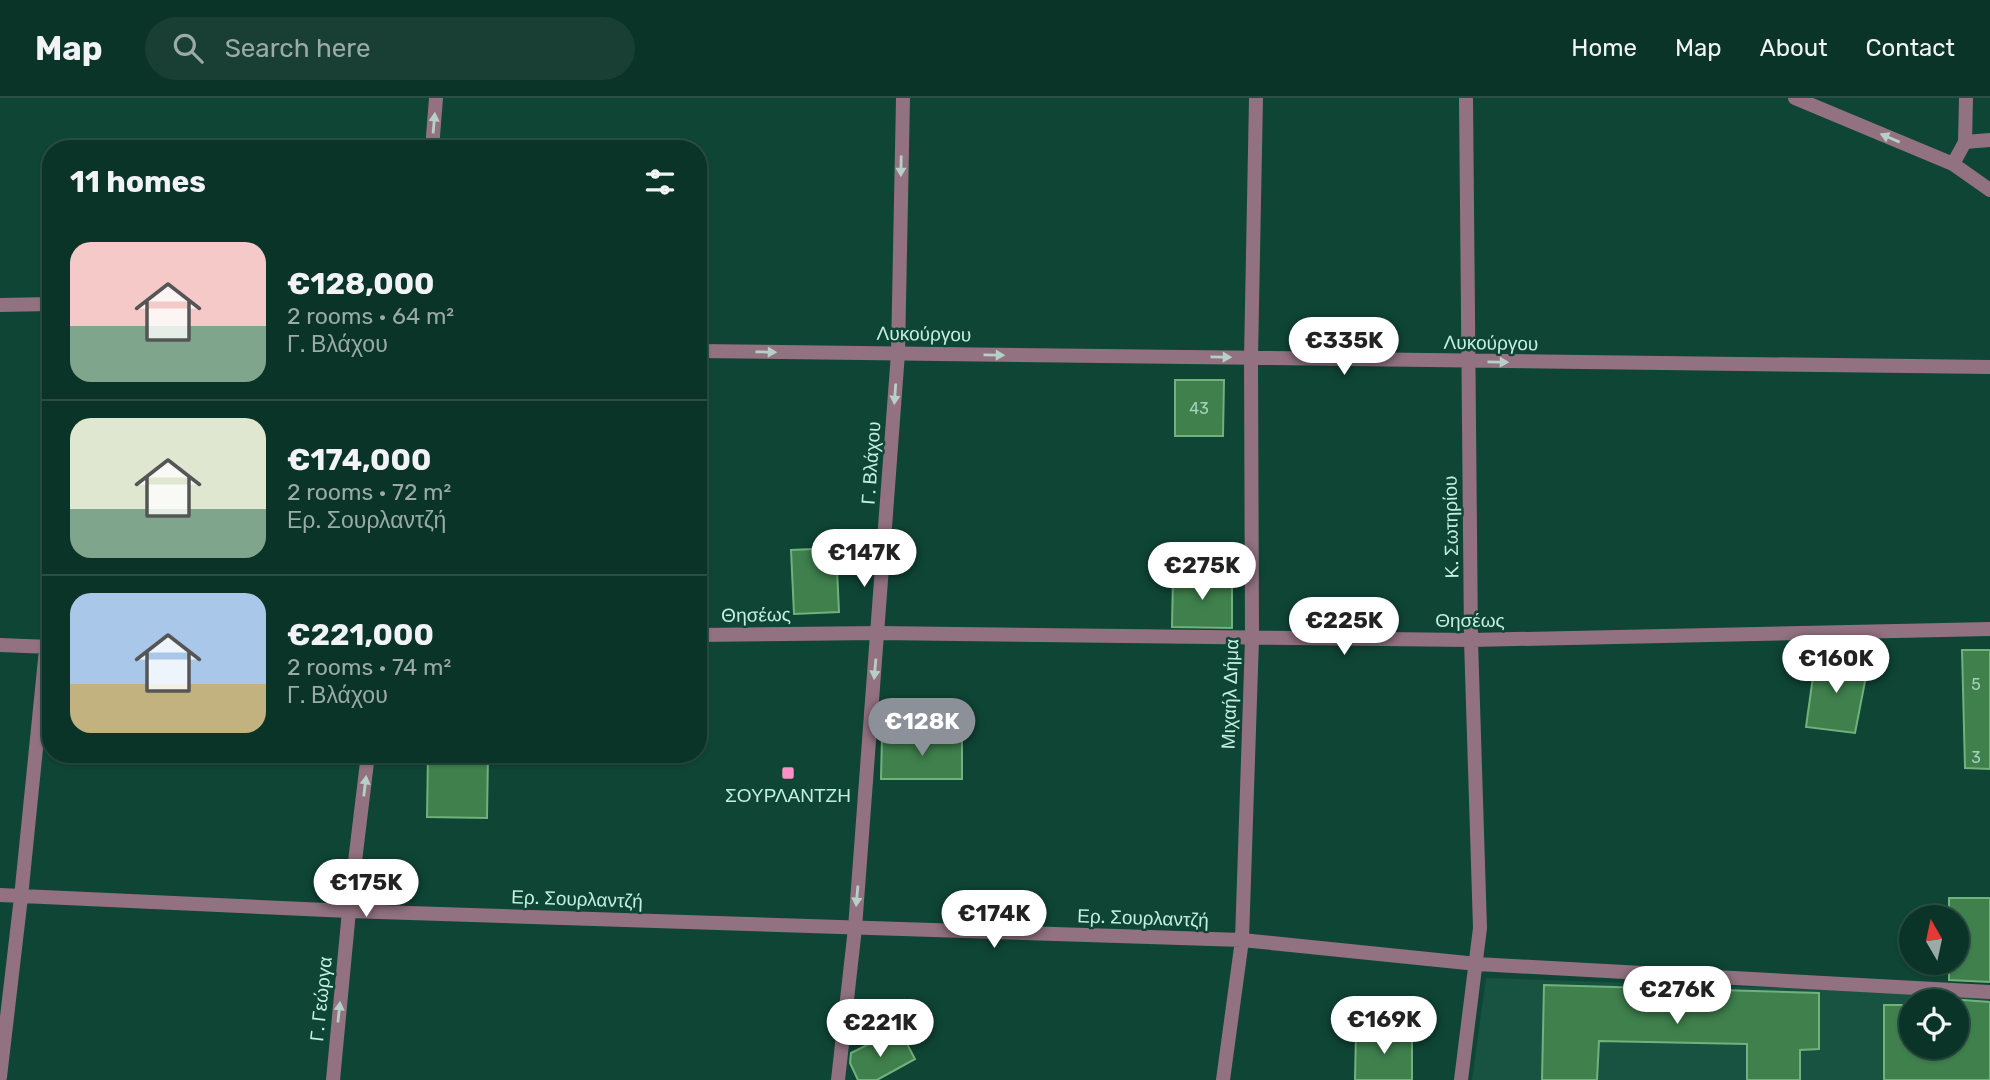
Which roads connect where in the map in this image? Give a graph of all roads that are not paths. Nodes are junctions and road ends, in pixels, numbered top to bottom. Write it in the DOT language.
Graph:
graph roads {
  1 [pos="436,98"];
  2 [pos="903,98"];
  3 [pos="1256,98"];
  4 [pos="1466,98"];
  5 [pos="1795,98"];
  6 [pos="1966,98"];
  7 [pos="433,140"];
  8 [pos="1990,140"];
  9 [pos="1965,142"];
  10 [pos="1953,164"];
  11 [pos="1990,190"];
  12 [pos="42,304"];
  13 [pos="0,305"];
  14 [pos="707,351"];
  15 [pos="898,353"];
  16 [pos="1251,358"];
  17 [pos="1469,362"];
  18 [pos="1990,367"];
  19 [pos="1990,629"];
  20 [pos="878,633"];
  21 [pos="707,635"];
  22 [pos="1252,639"];
  23 [pos="1471,640"];
  24 [pos="0,645"];
  25 [pos="42,647"];
  26 [pos="42,703"];
  27 [pos="368,763"];
  28 [pos="0,895"];
  29 [pos="21,897"];
  30 [pos="349,911"];
  31 [pos="855,928"];
  32 [pos="1242,940"];
  33 [pos="1477,964"];
  34 [pos="1990,992"];
  35 [pos="0,1077"];
  36 [pos="333,1080"];
  37 [pos="838,1080"];
  38 [pos="1223,1080"];
  39 [pos="1461,1080"];
  7 -- 1 [label="street, one-way"];
  2 -- 15 [label="street, Γ. Βλάχου, one-way"];
  3 -- 16 [label="street, Μιχαήλ Δήμα"];
  4 -- 17 [label="street, Κ. Σωτηρίου"];
  10 -- 5 [label="street, one-way"];
  6 -- 9 [label="street"];
  8 -- 9 [label="street"];
  9 -- 10 [label="street"];
  10 -- 11 [label="street"];
  12 -- 13 [label="street"];
  14 -- 15 [label="street, Λυκούργου, one-way"];
  15 -- 16 [label="street, Λυκούργου, one-way"];
  15 -- 20 [label="street, Γ. Βλάχου, one-way"];
  16 -- 17 [label="street, Λυκούργου"];
  16 -- 22 [label="street, Μιχαήλ Δήμα"];
  17 -- 18 [label="street, Λυκούργου, one-way"];
  17 -- 23 [label="street, Κ. Σωτηρίου"];
  19 -- 23 [label="street, Θησέως"];
  20 -- 21 [label="street, Θησέως"];
  20 -- 22 [label="street, Θησέως"];
  20 -- 31 [label="street, Γ. Βλάχου, one-way"];
  22 -- 23 [label="street, Θησέως"];
  22 -- 32 [label="street, Μιχαήλ Δήμα"];
  23 -- 33 [label="street, Κ. Σωτηρίου"];
  24 -- 25 [label="street"];
  26 -- 29 [label="street"];
  30 -- 27 [label="street, Γ. Γεώργα, one-way"];
  28 -- 29 [label="street, Ερ. Σουρλαντζή"];
  29 -- 30 [label="street, Ερ. Σουρλαντζή"];
  29 -- 35 [label="street"];
  30 -- 31 [label="street, Ερ. Σουρλαντζή"];
  36 -- 30 [label="street, Γ. Γεώργα, one-way"];
  31 -- 32 [label="street, Ερ. Σουρλαντζή"];
  31 -- 37 [label="street, Γ. Βλάχου"];
  32 -- 33 [label="street, Ερ. Σουρλαντζή"];
  32 -- 38 [label="street, Μιχαήλ Δήμα"];
  33 -- 34 [label="street, Ερ. Σουρλαντζή"];
  33 -- 39 [label="street, Κ. Σωτηρίου"];
}
